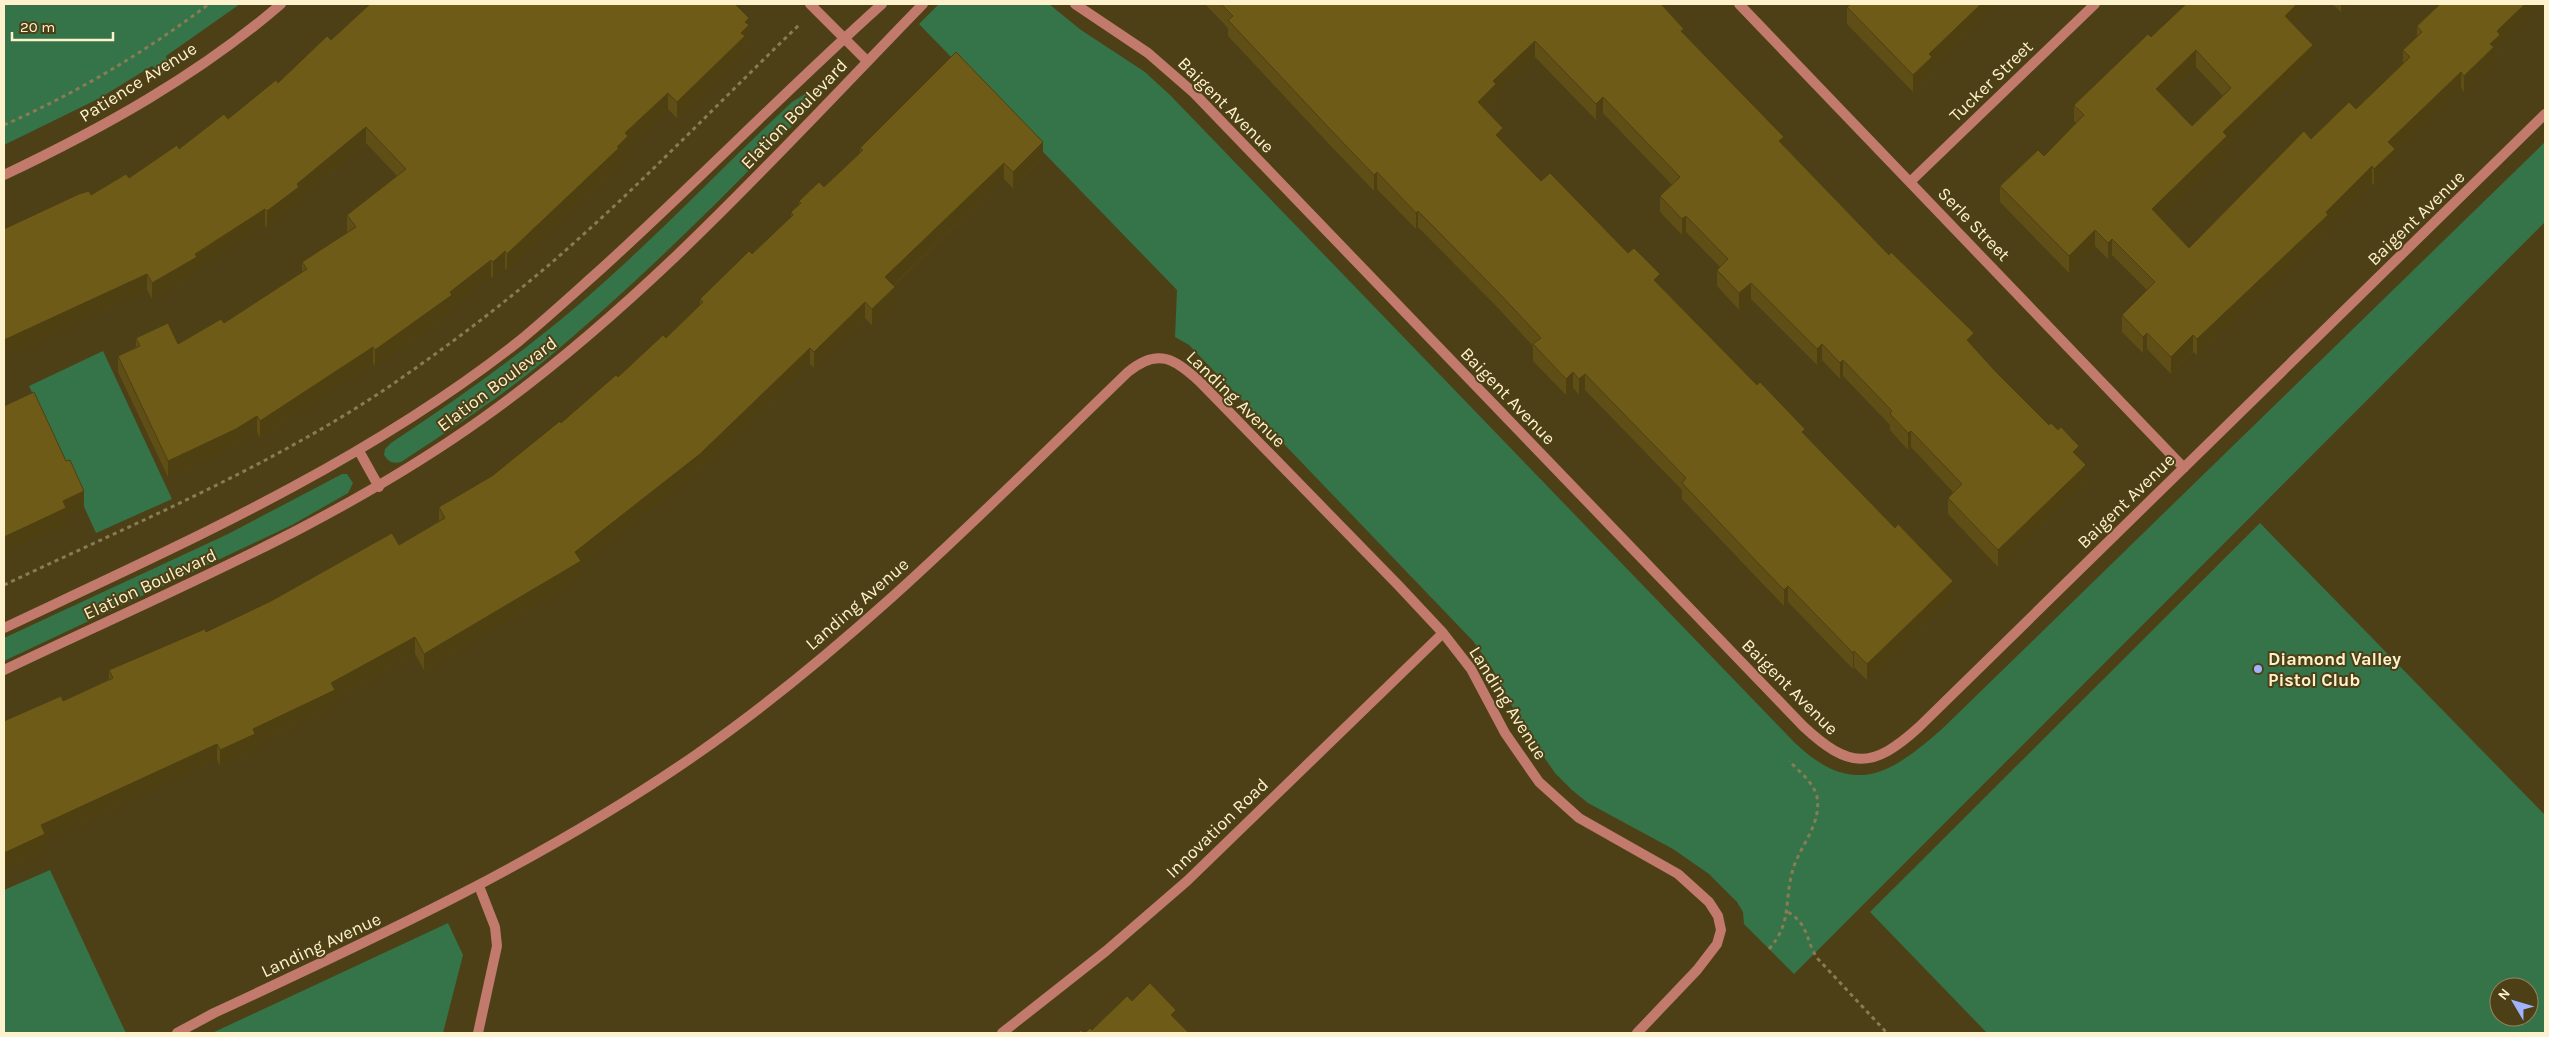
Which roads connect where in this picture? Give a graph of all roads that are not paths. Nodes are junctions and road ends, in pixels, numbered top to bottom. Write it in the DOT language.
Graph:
graph roads {
  1 [pos="281,4"];
  2 [pos="882,4"];
  3 [pos="923,4"];
  4 [pos="1075,4"];
  5 [pos="1739,4"];
  6 [pos="2095,4"];
  7 [pos="813,6"];
  8 [pos="844,38"];
  9 [pos="867,62"];
  10 [pos="2545,114"];
  11 [pos="4,175"];
  12 [pos="1910,182"];
  13 [pos="359,451"];
  14 [pos="2184,468"];
  15 [pos="379,487"];
  16 [pos="4,628"];
  17 [pos="1443,633"];
  18 [pos="4,670"];
  19 [pos="479,886"];
  20 [pos="177,1033"];
  21 [pos="478,1033"];
  22 [pos="1002,1033"];
  23 [pos="1636,1033"];
  1 -- 11 [label="street, Patience Avenue"];
  2 -- 8 [label="street, Elation Boulevard"];
  3 -- 9 [label="street, Elation Boulevard"];
  4 -- 14 [label="street, Baigent Avenue"];
  5 -- 12 [label="street, Serle Street"];
  6 -- 12 [label="street, Tucker Street"];
  7 -- 8 [label="street"];
  8 -- 9 [label="street"];
  8 -- 13 [label="street, Elation Boulevard"];
  9 -- 15 [label="street, Elation Boulevard"];
  10 -- 14 [label="street, Baigent Avenue"];
  12 -- 14 [label="street, Serle Street"];
  13 -- 15 [label="street"];
  13 -- 16 [label="street, Elation Boulevard"];
  15 -- 18 [label="street, Elation Boulevard"];
  17 -- 19 [label="street, Landing Avenue"];
  17 -- 22 [label="street, Innovation Road"];
  17 -- 23 [label="street, Landing Avenue"];
  19 -- 20 [label="street, Landing Avenue"];
  19 -- 21 [label="street"];
}
